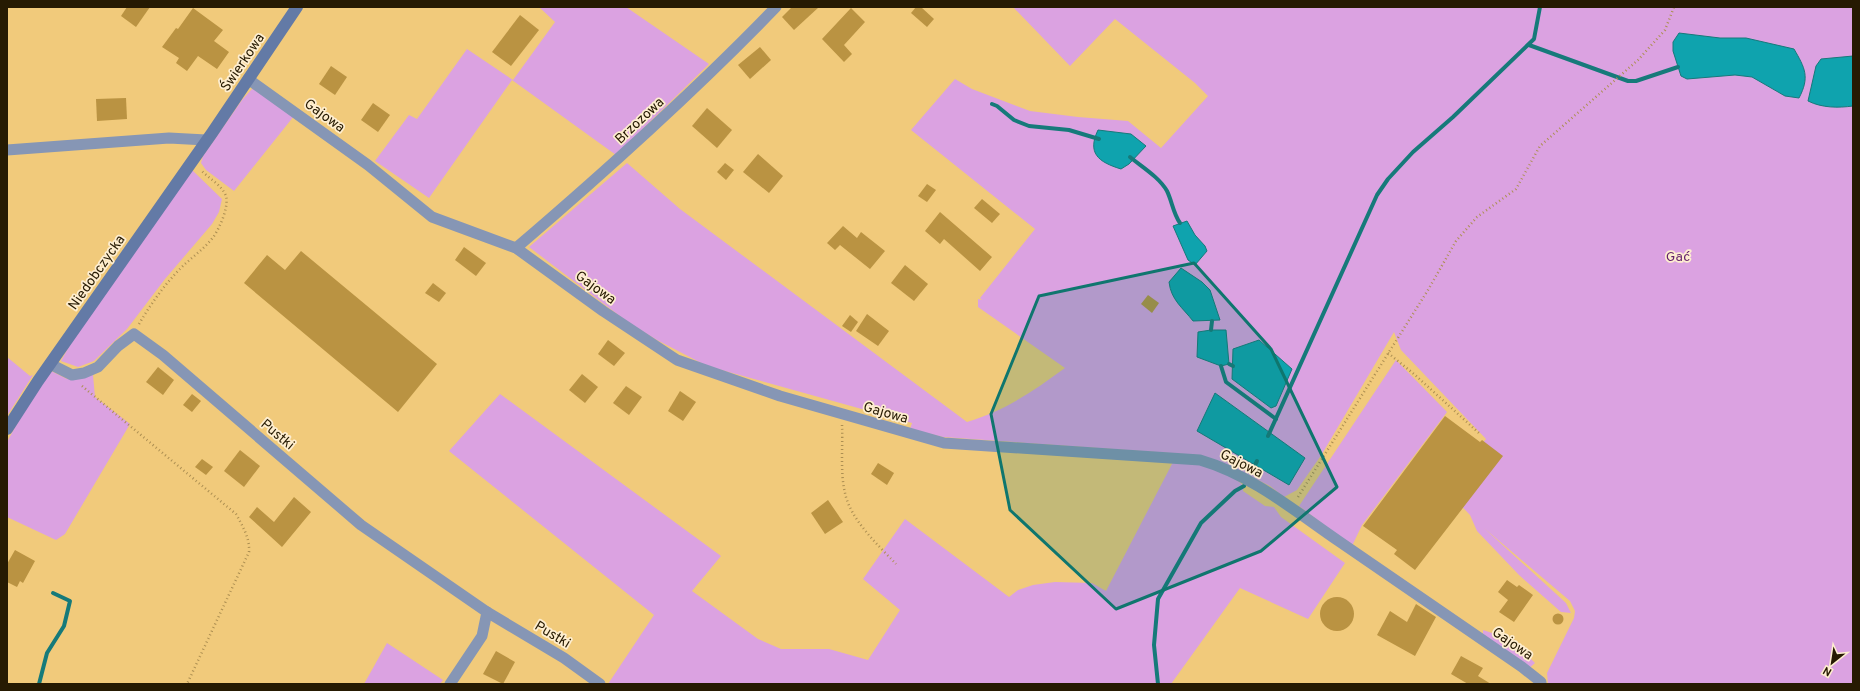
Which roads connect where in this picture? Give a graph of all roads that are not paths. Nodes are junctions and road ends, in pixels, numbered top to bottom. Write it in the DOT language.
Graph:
graph roads {
  1 [pos="297,7"];
  2 [pos="776,7"];
  3 [pos="248,79"];
  4 [pos="209,137"];
  5 [pos="7,150"];
  6 [pos="516,248"];
  7 [pos="50,364"];
  8 [pos="7,429"];
  9 [pos="488,612"];
  10 [pos="450,684"];
  11 [pos="600,684"];
  12 [pos="1541,684"];
  1 -- 3 [label="street, Świerkowa"];
  2 -- 6 [label="street, Brzozowa"];
  3 -- 4 [label="street, Świerkowa"];
  3 -- 6 [label="street, Gajowa"];
  4 -- 5 [label="street"];
  4 -- 7 [label="street, Niedobczycka"];
  6 -- 12 [label="street, Gajowa"];
  7 -- 8 [label="street, Niedobczycka"];
  7 -- 9 [label="street, Pustki"];
  9 -- 10 [label="street"];
  9 -- 11 [label="street, Pustki"];
}
